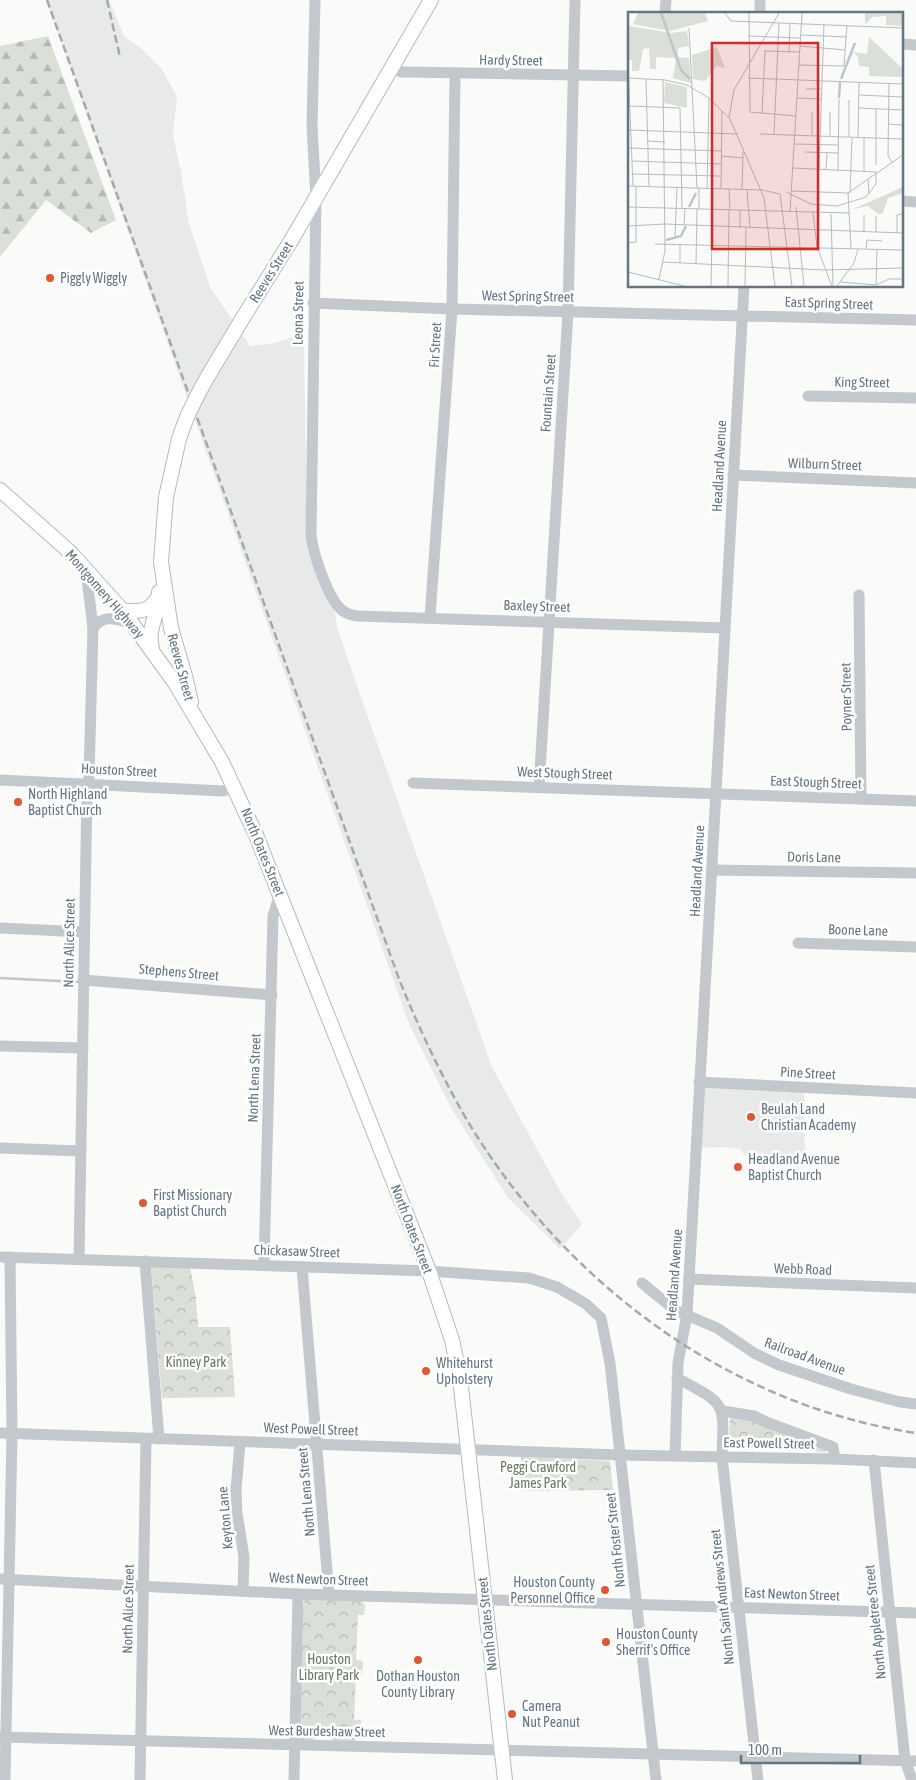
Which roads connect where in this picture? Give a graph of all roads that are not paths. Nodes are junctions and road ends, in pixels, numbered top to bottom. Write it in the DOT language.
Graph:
graph roads {
  1 [pos="315,0"];
  2 [pos="431,0"];
  3 [pos="575,0"];
  4 [pos="392,66"];
  5 [pos="455,74"];
  6 [pos="573,76"];
  7 [pos="628,76"];
  8 [pos="316,198"];
  9 [pos="744,288"];
  10 [pos="313,303"];
  11 [pos="452,309"];
  12 [pos="568,312"];
  13 [pos="742,316"];
  14 [pos="916,320"];
  15 [pos="808,396"];
  16 [pos="916,398"];
  17 [pos="733,475"];
  18 [pos="916,483"];
  19 [pos="0,490"];
  20 [pos="161,562"];
  21 [pos="86,570"];
  22 [pos="159,595"];
  23 [pos="859,595"];
  24 [pos="167,610"];
  25 [pos="123,611"];
  26 [pos="349,614"];
  27 [pos="430,618"];
  28 [pos="548,622"];
  29 [pos="94,628"];
  30 [pos="725,628"];
  31 [pos="141,631"];
  32 [pos="194,712"];
  33 [pos="0,780"];
  34 [pos="413,783"];
  35 [pos="88,784"];
  36 [pos="539,787"];
  37 [pos="235,788"];
  38 [pos="716,794"];
  39 [pos="860,799"];
  40 [pos="916,801"];
  41 [pos="712,870"];
  42 [pos="916,873"];
  43 [pos="280,893"];
  44 [pos="0,928"];
  45 [pos="84,932"];
  46 [pos="798,942"];
  47 [pos="916,946"];
  48 [pos="83,980"];
  49 [pos="272,995"];
  50 [pos="0,1046"];
  51 [pos="83,1048"];
  52 [pos="699,1082"];
  53 [pos="916,1093"];
  54 [pos="0,1148"];
  55 [pos="81,1151"];
  56 [pos="5,1257"];
  57 [pos="79,1259"];
  58 [pos="145,1261"];
  59 [pos="264,1265"];
  60 [pos="302,1267"];
  61 [pos="429,1271"];
  62 [pos="689,1279"];
  63 [pos="642,1284"];
  64 [pos="916,1288"];
  65 [pos="586,1304"];
  66 [pos="687,1314"];
  67 [pos="6,1345"];
  68 [pos="678,1378"];
  69 [pos="916,1404"];
  70 [pos="723,1411"];
  71 [pos="0,1433"];
  72 [pos="12,1434"];
  73 [pos="146,1439"];
  74 [pos="159,1439"];
  75 [pos="240,1442"];
  76 [pos="317,1444"];
  77 [pos="469,1449"];
  78 [pos="621,1455"];
  79 [pos="675,1456"];
  80 [pos="722,1457"];
  81 [pos="835,1459"];
  82 [pos="874,1460"];
  83 [pos="916,1463"];
  84 [pos="5,1580"];
  85 [pos="143,1586"];
  86 [pos="243,1591"];
  87 [pos="298,1594"];
  88 [pos="329,1595"];
  89 [pos="484,1599"];
  90 [pos="637,1604"];
  91 [pos="738,1608"];
  92 [pos="889,1612"];
  93 [pos="916,1613"];
  94 [pos="3,1738"];
  95 [pos="141,1741"];
  96 [pos="294,1746"];
  97 [pos="501,1750"];
  98 [pos="653,1754"];
  99 [pos="755,1757"];
  100 [pos="910,1760"];
  101 [pos="5,1780"];
  102 [pos="140,1780"];
  103 [pos="294,1780"];
  104 [pos="505,1780"];
  105 [pos="656,1780"];
  106 [pos="758,1780"];
  107 [pos="912,1780"];
  1 -- 8 [label="street, Leona Street"];
  2 -- 4 [label="main road, Reeves Street"];
  3 -- 6 [label="street, Fountain Street"];
  4 -- 5 [label="street, Hardy Street"];
  4 -- 8 [label="main road, Reeves Street"];
  5 -- 6 [label="street, Hardy Street"];
  5 -- 11 [label="street, Fir Street"];
  6 -- 7 [label="street, Hardy Street"];
  6 -- 12 [label="street, Fountain Street"];
  8 -- 10 [label="street, Leona Street"];
  8 -- 20 [label="main road, Reeves Street, bridge"];
  9 -- 13 [label="street, Headland Avenue"];
  10 -- 11 [label="street, West Spring Street"];
  10 -- 26 [label="street, Leona Street"];
  11 -- 12 [label="street, West Spring Street"];
  11 -- 27 [label="street, Fir Street"];
  12 -- 13 [label="street, West Spring Street"];
  12 -- 28 [label="street, Fountain Street"];
  13 -- 14 [label="street, East Spring Street"];
  13 -- 17 [label="street, Headland Avenue"];
  15 -- 16 [label="street, King Street"];
  17 -- 18 [label="street, Wilburn Street"];
  17 -- 30 [label="street, Headland Avenue"];
  19 -- 21 [label="main road, Montgomery Highway"];
  20 -- 22 [label="main road, Reeves Street"];
  20 -- 24 [label="main road, Reeves Street"];
  21 -- 25 [label="main road, Montgomery Highway"];
  21 -- 29 [label="street, North Alice Street"];
  22 -- 25 [label="main road"];
  22 -- 31 [label="main road, Reeves Street"];
  23 -- 39 [label="street, Poyner Street"];
  24 -- 31 [label="main road"];
  24 -- 32 [label="main road, Reeves Street"];
  25 -- 31 [label="main road, Montgomery Highway"];
  26 -- 27 [label="street, Baxley Street"];
  27 -- 28 [label="street, Baxley Street"];
  28 -- 30 [label="street, Baxley Street"];
  28 -- 36 [label="street, Fountain Street"];
  29 -- 31 [label="street"];
  29 -- 35 [label="street, North Alice Street"];
  30 -- 38 [label="street, Headland Avenue"];
  31 -- 32 [label="main road, Montgomery Highway"];
  32 -- 37 [label="main road, North Oates Street"];
  33 -- 35 [label="street, Houston Street"];
  34 -- 36 [label="street, West Stough Street"];
  35 -- 37 [label="street, Houston Street"];
  35 -- 45 [label="street, North Alice Street"];
  36 -- 38 [label="street, West Stough Street"];
  37 -- 43 [label="main road, North Oates Street"];
  38 -- 39 [label="street, East Stough Street"];
  38 -- 41 [label="street, Headland Avenue"];
  39 -- 40 [label="street, East Stough Street"];
  41 -- 42 [label="street, Doris Lane"];
  41 -- 52 [label="street, Headland Avenue"];
  43 -- 49 [label="street, North Lena Street"];
  43 -- 61 [label="main road, North Oates Street"];
  44 -- 45 [label="street"];
  45 -- 48 [label="street, North Alice Street"];
  46 -- 47 [label="street, Boone Lane"];
  48 -- 49 [label="street, Stephens Street"];
  48 -- 51 [label="street, North Alice Street"];
  49 -- 59 [label="street, North Lena Street"];
  50 -- 51 [label="street"];
  51 -- 55 [label="street, North Alice Street"];
  52 -- 53 [label="street, Pine Street"];
  52 -- 62 [label="street, Headland Avenue"];
  54 -- 55 [label="street"];
  55 -- 57 [label="street, North Alice Street"];
  56 -- 57 [label="street, Chickasaw Street"];
  56 -- 67 [label="street"];
  57 -- 58 [label="street, Chickasaw Street"];
  58 -- 59 [label="street, Chickasaw Street"];
  58 -- 74 [label="street"];
  59 -- 60 [label="street, Chickasaw Street"];
  60 -- 61 [label="street, Chickasaw Street"];
  60 -- 76 [label="street, North Lena Street"];
  61 -- 65 [label="street, Chickasaw Street"];
  61 -- 77 [label="main road, North Oates Street"];
  62 -- 64 [label="street, Webb Road"];
  62 -- 66 [label="street, Headland Avenue"];
  63 -- 66 [label="street, Railroad Avenue"];
  65 -- 78 [label="street, North Foster Street"];
  66 -- 68 [label="street, Headland Avenue"];
  66 -- 69 [label="street, Railroad Avenue"];
  67 -- 72 [label="street"];
  68 -- 70 [label="street"];
  68 -- 79 [label="street, Headland Avenue"];
  70 -- 80 [label="street, North Saint Andrews Street"];
  70 -- 81 [label="street"];
  71 -- 72 [label="street, West Powell Street"];
  72 -- 73 [label="street, West Powell Street"];
  72 -- 84 [label="street"];
  73 -- 74 [label="street, West Powell Street"];
  73 -- 85 [label="street, North Alice Street"];
  74 -- 75 [label="street, West Powell Street"];
  75 -- 76 [label="street, West Powell Street"];
  75 -- 86 [label="street, Keyton Lane"];
  76 -- 77 [label="street, West Powell Street"];
  76 -- 88 [label="street, North Lena Street"];
  77 -- 78 [label="street, West Powell Street"];
  77 -- 89 [label="main road, North Oates Street"];
  78 -- 79 [label="street, East Powell Street"];
  78 -- 90 [label="street, North Foster Street"];
  79 -- 80 [label="street, East Powell Street"];
  80 -- 81 [label="street, East Powell Street"];
  80 -- 91 [label="street, North Saint Andrews Street"];
  81 -- 82 [label="street, East Powell Street"];
  82 -- 83 [label="street, East Powell Street"];
  82 -- 92 [label="street, North Appletree Street"];
  84 -- 85 [label="street, West Newton Street"];
  84 -- 94 [label="street"];
  85 -- 86 [label="street, West Newton Street"];
  85 -- 95 [label="street, North Alice Street"];
  86 -- 87 [label="street, West Newton Street"];
  87 -- 88 [label="street, West Newton Street"];
  87 -- 96 [label="street"];
  88 -- 89 [label="street, West Newton Street"];
  89 -- 90 [label="street, West Newton Street"];
  89 -- 97 [label="main road, North Oates Street"];
  90 -- 91 [label="street, East Newton Street"];
  90 -- 98 [label="street, North Foster Street"];
  91 -- 92 [label="street, East Newton Street"];
  91 -- 99 [label="street, North Saint Andrews Street"];
  92 -- 93 [label="street, East Newton Street"];
  92 -- 100 [label="street, North Appletree Street"];
  94 -- 95 [label="street, West Burdeshaw Street"];
  94 -- 101 [label="street"];
  95 -- 96 [label="street, West Burdeshaw Street"];
  95 -- 102 [label="street, North Alice Street"];
  96 -- 97 [label="street, West Burdeshaw Street"];
  96 -- 103 [label="street"];
  97 -- 98 [label="street, West Burdeshaw Street"];
  97 -- 104 [label="main road, North Oates Street"];
  98 -- 99 [label="street, West Burdeshaw Street"];
  98 -- 105 [label="street, North Foster Street"];
  99 -- 100 [label="street, West Burdeshaw Street"];
  99 -- 106 [label="street, North Saint Andrews Street"];
  100 -- 107 [label="street, North Appletree Street"];
}
